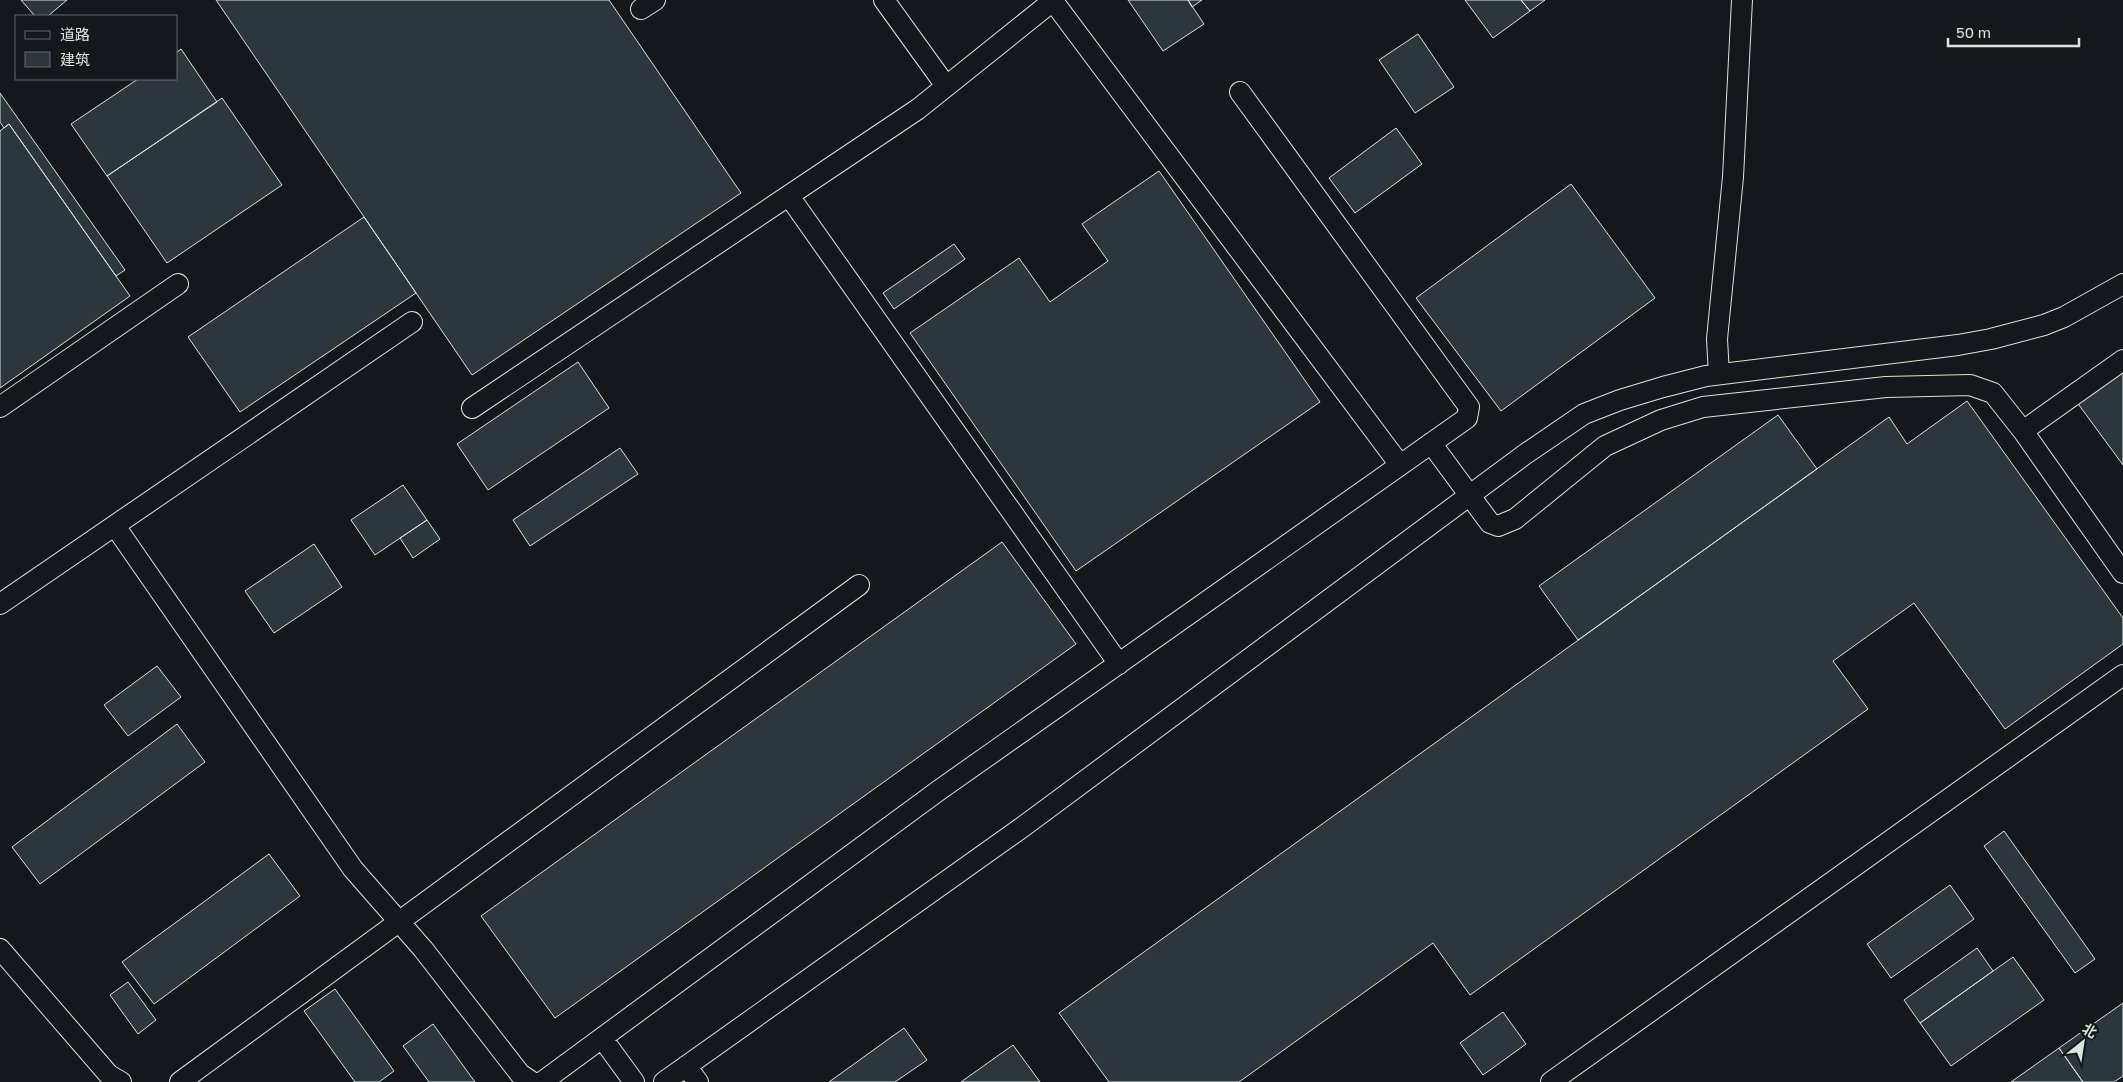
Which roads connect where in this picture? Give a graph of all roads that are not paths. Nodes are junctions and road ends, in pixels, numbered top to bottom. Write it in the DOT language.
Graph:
graph roads {
  1 [pos="884,0"];
  2 [pos="1054,0"];
  3 [pos="1742,0"];
  4 [pos="946,86"];
  5 [pos="1240,92"];
  6 [pos="789,196"];
  7 [pos="178,284"];
  8 [pos="2123,284"];
  9 [pos="412,322"];
  10 [pos="2123,360"];
  11 [pos="1719,374"];
  12 [pos="0,407"];
  13 [pos="472,408"];
  14 [pos="2023,431"];
  15 [pos="1431,443"];
  16 [pos="1400,465"];
  17 [pos="1469,496"];
  18 [pos="115,526"];
  19 [pos="2123,574"];
  20 [pos="859,585"];
  21 [pos="0,604"];
  22 [pos="1119,664"];
  23 [pos="2123,675"];
  24 [pos="400,923"];
  25 [pos="0,949"];
  26 [pos="602,1038"];
  27 [pos="692,1074"];
  28 [pos="121,1082"];
  29 [pos="180,1082"];
  30 [pos="532,1082"];
  31 [pos="542,1082"];
  32 [pos="634,1082"];
  33 [pos="664,1082"];
  34 [pos="1551,1082"];
  1 -- 4 [label="street"];
  2 -- 4 [label="street"];
  2 -- 16 [label="street"];
  3 -- 11 [label="street"];
  4 -- 6 [label="street"];
  5 -- 15 [label="street"];
  6 -- 13 [label="street"];
  6 -- 22 [label="street"];
  7 -- 12 [label="street"];
  8 -- 11 [label="street"];
  9 -- 18 [label="street"];
  10 -- 14 [label="street"];
  11 -- 17 [label="street"];
  14 -- 17 [label="street"];
  14 -- 19 [label="street"];
  15 -- 16 [label="street"];
  15 -- 17 [label="street"];
  16 -- 22 [label="street"];
  17 -- 27 [label="street"];
  18 -- 21 [label="street"];
  18 -- 24 [label="street"];
  20 -- 24 [label="street"];
  22 -- 26 [label="street"];
  23 -- 34 [label="street"];
  24 -- 29 [label="street"];
  24 -- 30 [label="street"];
  25 -- 28 [label="street"];
  26 -- 31 [label="street"];
  26 -- 32 [label="street"];
  27 -- 33 [label="street"];
}
